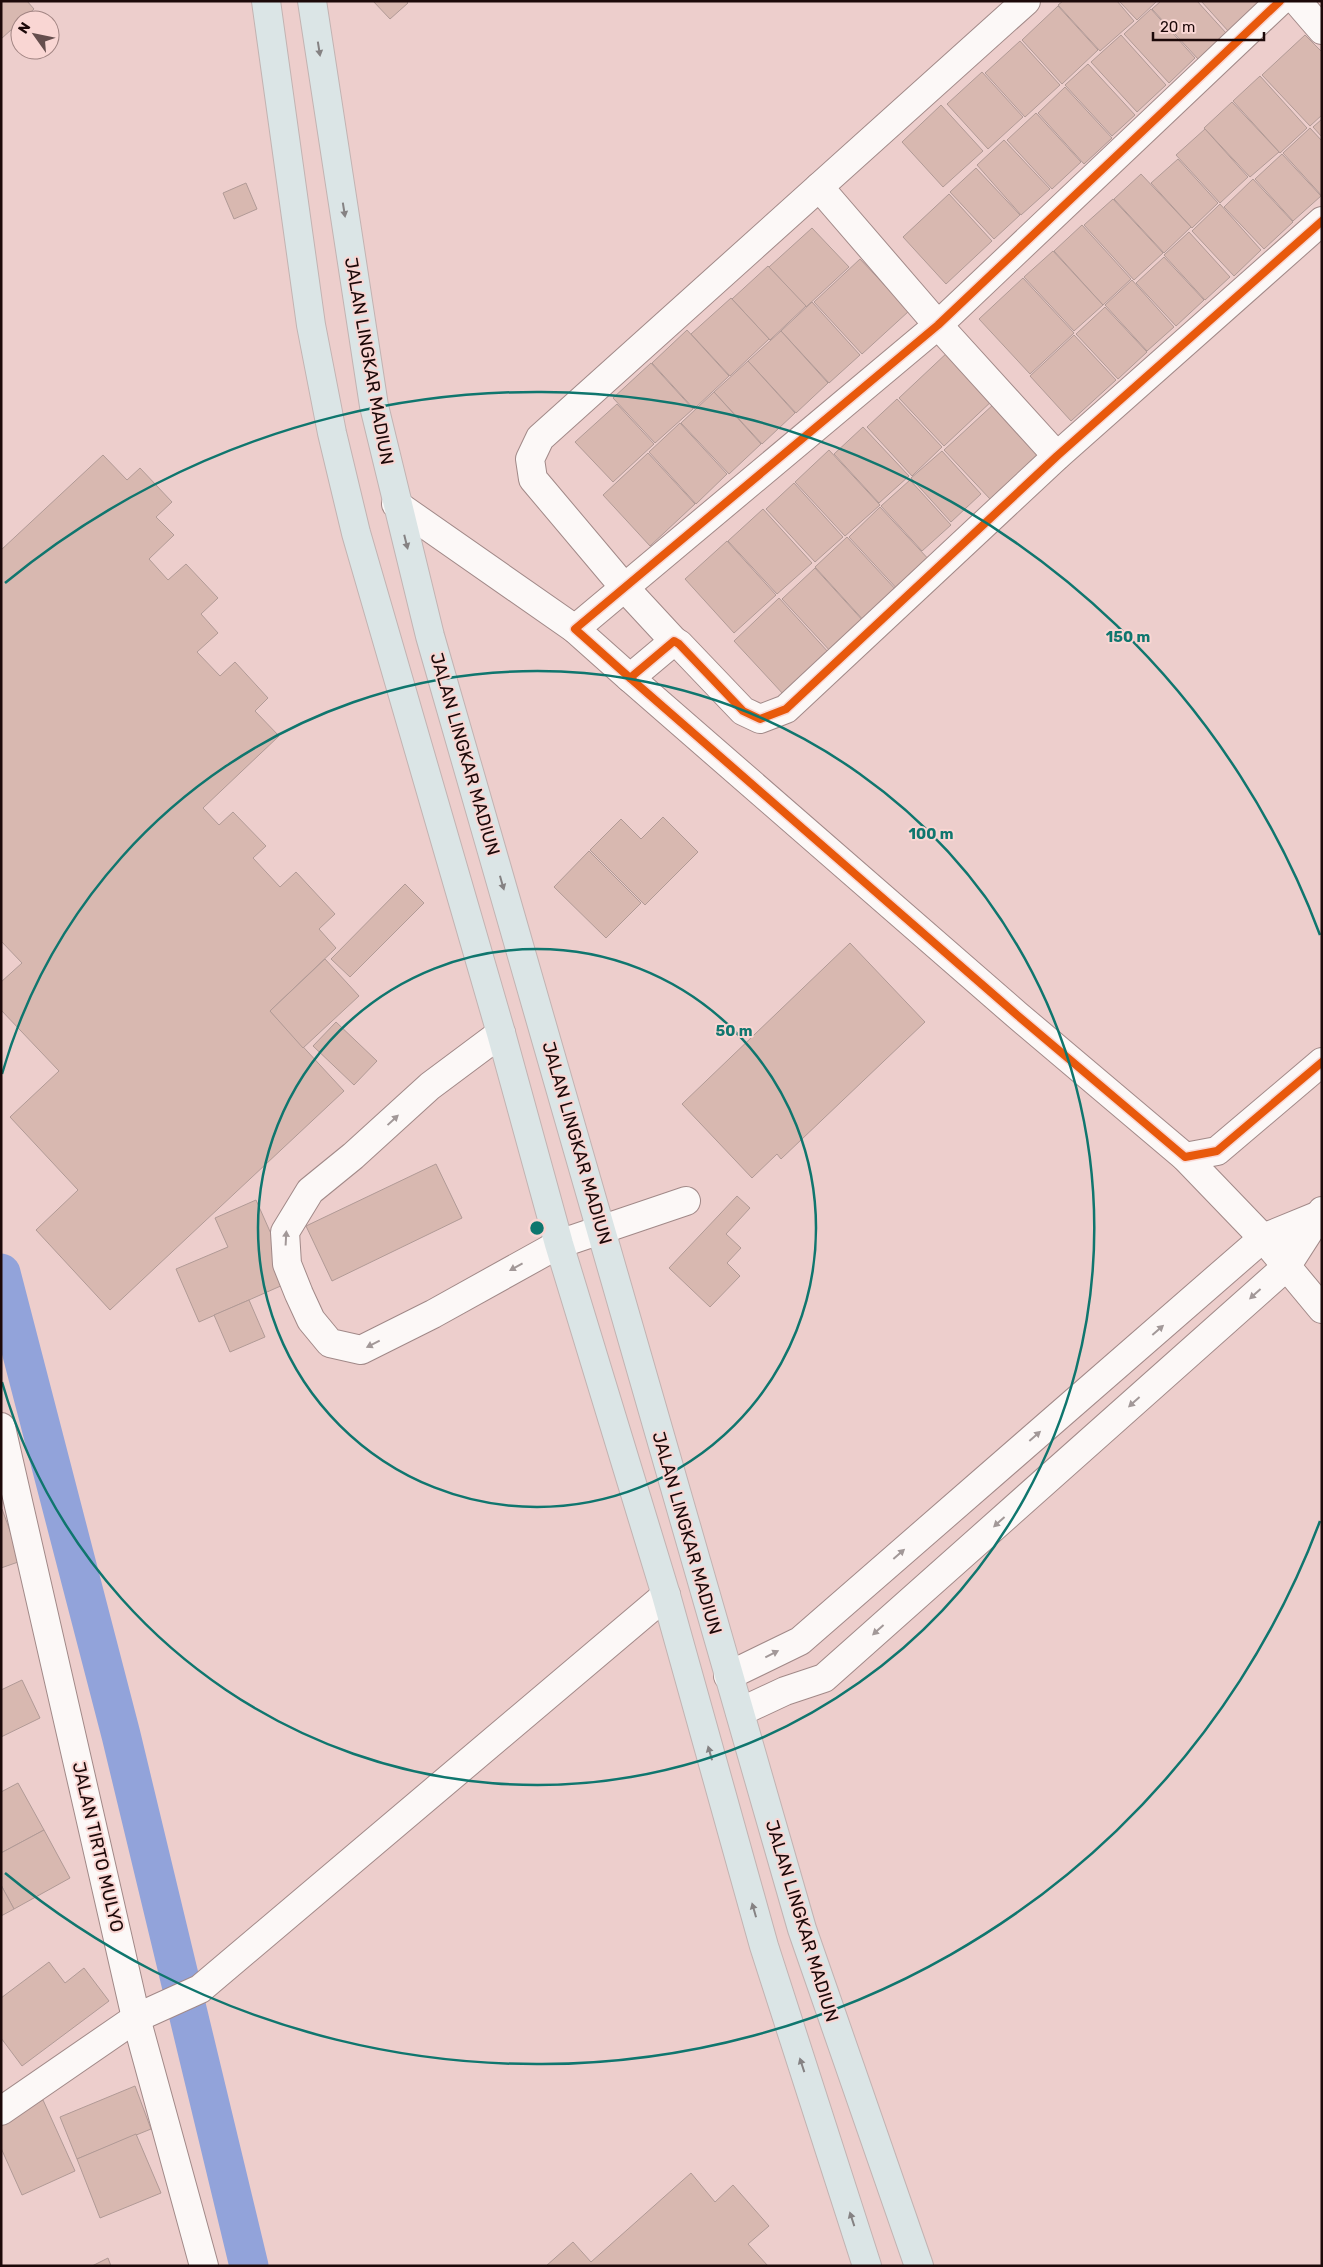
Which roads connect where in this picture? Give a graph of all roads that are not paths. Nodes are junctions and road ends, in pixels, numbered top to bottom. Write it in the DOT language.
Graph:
graph roads {
  1 [pos="266,1"];
  2 [pos="312,1"];
  3 [pos="1026,1"];
  4 [pos="1280,1"];
  5 [pos="1297,1"];
  6 [pos="1322,30"];
  7 [pos="819,187"];
  8 [pos="1322,221"];
  9 [pos="938,325"];
  10 [pos="1057,456"];
  11 [pos="396,504"];
  12 [pos="624,587"];
  13 [pos="575,629"];
  14 [pos="674,641"];
  15 [pos="630,678"];
  16 [pos="500,1033"];
  17 [pos="1322,1062"];
  18 [pos="1185,1157"];
  19 [pos="686,1201"];
  20 [pos="1320,1213"];
  21 [pos="602,1229"];
  22 [pos="1263,1238"];
  23 [pos="559,1244"];
  24 [pos="1286,1267"];
  25 [pos="1322,1309"];
  26 [pos="1,1427"];
  27 [pos="1004,1463"];
  28 [pos="1029,1496"];
  29 [pos="666,1595"];
  30 [pos="728,1676"];
  31 [pos="740,1712"];
  32 [pos="142,2016"];
  33 [pos="1,2111"];
  34 [pos="204,2266"];
  35 [pos="867,2266"];
  36 [pos="919,2266"];
  1 -- 16 [label="main road"];
  2 -- 11 [label="main road, JALAN LINGKAR MADIUN, one-way"];
  3 -- 7 [label="street"];
  4 -- 9 [label="street"];
  5 -- 6 [label="street"];
  7 -- 9 [label="street"];
  7 -- 12 [label="street"];
  8 -- 10 [label="street"];
  9 -- 10 [label="street"];
  9 -- 12 [label="street"];
  10 -- 14 [label="street"];
  11 -- 13 [label="street"];
  11 -- 21 [label="main road, JALAN LINGKAR MADIUN, one-way"];
  12 -- 13 [label="street"];
  12 -- 14 [label="street"];
  13 -- 15 [label="street"];
  14 -- 15 [label="street"];
  15 -- 18 [label="street"];
  16 -- 23 [label="main road"];
  23 -- 16 [label="street, one-way"];
  17 -- 18 [label="street"];
  18 -- 22 [label="street"];
  19 -- 21 [label="street"];
  20 -- 22 [label="street"];
  20 -- 24 [label="street"];
  21 -- 23 [label="street"];
  21 -- 30 [label="main road, JALAN LINGKAR MADIUN"];
  22 -- 24 [label="street"];
  27 -- 22 [label="street, one-way"];
  23 -- 29 [label="main road"];
  24 -- 25 [label="street"];
  24 -- 28 [label="street, one-way"];
  26 -- 32 [label="street, JALAN TIRTO MULYO"];
  27 -- 28 [label="street"];
  30 -- 27 [label="street, one-way"];
  28 -- 31 [label="street, one-way"];
  29 -- 32 [label="street"];
  35 -- 29 [label="main road, one-way"];
  30 -- 31 [label="main road, JALAN LINGKAR MADIUN"];
  31 -- 36 [label="main road, JALAN LINGKAR MADIUN"];
  32 -- 33 [label="street"];
  32 -- 34 [label="street, JALAN TIRTO MULYO"];
}
